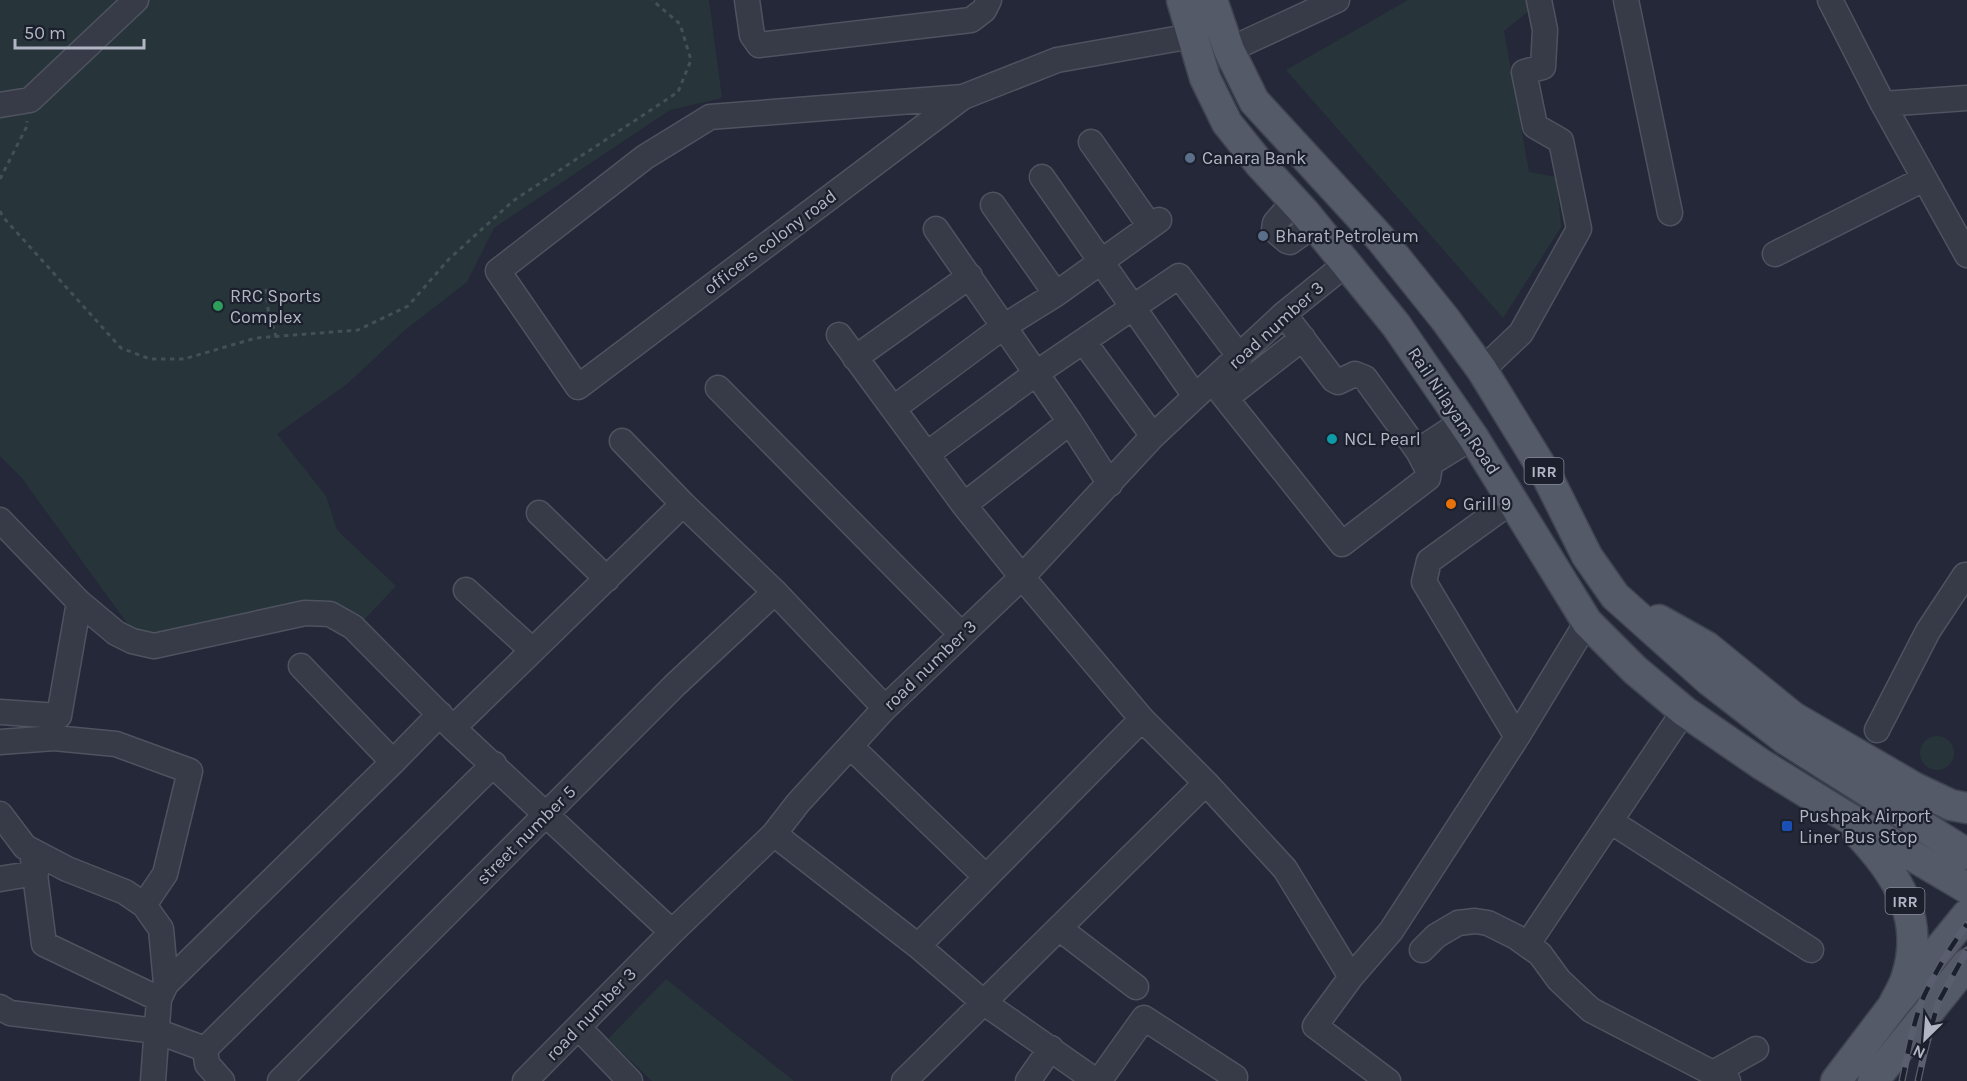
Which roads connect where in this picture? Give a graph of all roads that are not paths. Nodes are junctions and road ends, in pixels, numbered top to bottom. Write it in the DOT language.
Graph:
graph roads {
  1 [pos="136,0"];
  2 [pos="747,0"];
  3 [pos="989,0"];
  4 [pos="1182,0"];
  5 [pos="1212,0"];
  6 [pos="1337,0"];
  7 [pos="1539,0"];
  8 [pos="1626,0"];
  9 [pos="1830,0"];
  10 [pos="1192,36"];
  11 [pos="1228,50"];
  12 [pos="963,97"];
  13 [pos="1967,98"];
  14 [pos="1883,104"];
  15 [pos="0,105"];
  16 [pos="1091,142"];
  17 [pos="1042,177"];
  18 [pos="1924,179"];
  19 [pos="993,206"];
  20 [pos="1670,213"];
  21 [pos="936,229"];
  22 [pos="1775,254"];
  23 [pos="1967,255"];
  24 [pos="1101,260"];
  25 [pos="1347,263"];
  26 [pos="970,276"];
  27 [pos="1056,294"];
  28 [pos="1133,307"];
  29 [pos="1284,314"];
  30 [pos="1444,319"];
  31 [pos="1003,327"];
  32 [pos="839,335"];
  33 [pos="1303,338"];
  34 [pos="1084,342"];
  35 [pos="1408,342"];
  36 [pos="1240,357"];
  37 [pos="855,358"];
  38 [pos="1482,370"];
  39 [pos="1035,374"];
  40 [pos="718,388"];
  41 [pos="1211,392"];
  42 [pos="894,408"];
  43 [pos="1070,422"];
  44 [pos="1468,429"];
  45 [pos="1153,436"];
  46 [pos="622,441"];
  47 [pos="927,454"];
  48 [pos="1422,459"];
  49 [pos="1110,484"];
  50 [pos="1513,500"];
  51 [pos="683,504"];
  52 [pos="964,505"];
  53 [pos="539,513"];
  54 [pos="0,520"];
  55 [pos="1967,576"];
  56 [pos="1022,577"];
  57 [pos="607,579"];
  58 [pos="466,590"];
  59 [pos="775,592"];
  60 [pos="79,602"];
  61 [pos="1628,608"];
  62 [pos="1587,622"];
  63 [pos="961,634"];
  64 [pos="532,650"];
  65 [pos="301,666"];
  66 [pos="885,708"];
  67 [pos="1684,711"];
  68 [pos="0,712"];
  69 [pos="1142,720"];
  70 [pos="447,721"];
  71 [pos="1877,730"];
  72 [pos="1516,737"];
  73 [pos="0,742"];
  74 [pos="850,746"];
  75 [pos="393,762"];
  76 [pos="494,764"];
  77 [pos="1206,783"];
  78 [pos="1967,808"];
  79 [pos="1840,813"];
  80 [pos="0,814"];
  81 [pos="547,815"];
  82 [pos="1610,821"];
  83 [pos="774,834"];
  84 [pos="1967,854"];
  85 [pos="34,862"];
  86 [pos="987,877"];
  87 [pos="0,879"];
  88 [pos="1965,886"];
  89 [pos="144,905"];
  90 [pos="1967,915"];
  91 [pos="1060,929"];
  92 [pos="672,932"];
  93 [pos="1527,945"];
  94 [pos="918,946"];
  95 [pos="1422,950"];
  96 [pos="1811,950"];
  97 [pos="1966,967"];
  98 [pos="1351,977"];
  99 [pos="1136,987"];
  100 [pos="163,991"];
  101 [pos="983,1002"];
  102 [pos="1893,1006"];
  103 [pos="0,1007"];
  104 [pos="579,1028"];
  105 [pos="156,1031"];
  106 [pos="1051,1048"];
  107 [pos="205,1049"];
  108 [pos="1756,1049"];
  109 [pos="1235,1077"];
  110 [pos="1720,1077"];
  111 [pos="153,1081"];
  112 [pos="222,1081"];
  113 [pos="280,1081"];
  114 [pos="525,1081"];
  115 [pos="630,1081"];
  116 [pos="904,1081"];
  117 [pos="1028,1081"];
  118 [pos="1098,1081"];
  119 [pos="1388,1081"];
  120 [pos="1836,1081"];
  121 [pos="1874,1081"];
  1 -- 15 [label="street"];
  2 -- 3 [label="street"];
  4 -- 10 [label="main road, Rail Nilayam Road / IRR"];
  5 -- 11 [label="main road, IRR"];
  6 -- 11 [label="street"];
  7 -- 38 [label="street"];
  8 -- 20 [label="street"];
  9 -- 14 [label="street"];
  10 -- 12 [label="street"];
  10 -- 25 [label="main road, Rail Nilayam Road / IRR"];
  11 -- 30 [label="main road, IRR"];
  12 -- 12 [label="street, officers colony road"];
  13 -- 14 [label="street"];
  14 -- 18 [label="street"];
  16 -- 24 [label="street"];
  17 -- 24 [label="street"];
  18 -- 22 [label="street"];
  18 -- 23 [label="street"];
  19 -- 27 [label="street"];
  21 -- 26 [label="street"];
  24 -- 27 [label="street"];
  24 -- 28 [label="street"];
  25 -- 29 [label="street, road number 3"];
  25 -- 35 [label="main road, Rail Nilayam Road / IRR"];
  26 -- 31 [label="street"];
  26 -- 37 [label="street"];
  27 -- 31 [label="street"];
  28 -- 34 [label="street"];
  28 -- 36 [label="street"];
  28 -- 41 [label="street"];
  29 -- 33 [label="street"];
  29 -- 36 [label="street, road number 3"];
  30 -- 35 [label="main road"];
  30 -- 38 [label="main road, IRR"];
  31 -- 39 [label="street"];
  31 -- 42 [label="street"];
  32 -- 37 [label="street"];
  33 -- 41 [label="street"];
  33 -- 48 [label="street"];
  34 -- 39 [label="street"];
  34 -- 45 [label="street"];
  35 -- 44 [label="main road, Rail Nilayam Road / IRR"];
  36 -- 41 [label="street, road number 3"];
  37 -- 42 [label="street"];
  38 -- 61 [label="main road, IRR"];
  39 -- 43 [label="street"];
  39 -- 47 [label="street"];
  40 -- 63 [label="street"];
  41 -- 45 [label="street, road number 3"];
  41 -- 48 [label="street"];
  42 -- 47 [label="street"];
  43 -- 49 [label="street"];
  43 -- 52 [label="street"];
  44 -- 48 [label="street"];
  44 -- 50 [label="main road, Rail Nilayam Road / IRR"];
  45 -- 49 [label="street, road number 3"];
  46 -- 51 [label="street"];
  47 -- 52 [label="street"];
  49 -- 56 [label="street, road number 3"];
  50 -- 62 [label="main road, Rail Nilayam Road / IRR"];
  50 -- 72 [label="street"];
  51 -- 57 [label="street"];
  51 -- 59 [label="street"];
  52 -- 56 [label="street"];
  53 -- 57 [label="street"];
  54 -- 60 [label="street"];
  55 -- 71 [label="street"];
  56 -- 63 [label="street, road number 3"];
  56 -- 69 [label="street"];
  57 -- 64 [label="street"];
  58 -- 64 [label="street"];
  59 -- 66 [label="street"];
  59 -- 81 [label="street, street number 5"];
  60 -- 68 [label="street"];
  60 -- 70 [label="street"];
  61 -- 78 [label="main road"];
  61 -- 84 [label="main road, IRR"];
  62 -- 67 [label="main road, Rail Nilayam Road / IRR"];
  62 -- 72 [label="street"];
  63 -- 66 [label="street, road number 3"];
  64 -- 70 [label="street"];
  65 -- 75 [label="street"];
  66 -- 74 [label="street, road number 3"];
  67 -- 79 [label="main road, Rail Nilayam Road / IRR"];
  67 -- 82 [label="street"];
  69 -- 77 [label="street"];
  69 -- 86 [label="street"];
  70 -- 75 [label="street"];
  70 -- 76 [label="street"];
  72 -- 98 [label="street"];
  73 -- 89 [label="street"];
  74 -- 83 [label="street, road number 3"];
  74 -- 86 [label="street"];
  75 -- 100 [label="street"];
  76 -- 81 [label="street"];
  76 -- 107 [label="street"];
  77 -- 91 [label="street"];
  77 -- 98 [label="street"];
  79 -- 88 [label="main road, Rail Nilayam Road / IRR"];
  79 -- 102 [label="main road, IRR"];
  80 -- 85 [label="street"];
  81 -- 92 [label="street"];
  81 -- 113 [label="street, street number 5"];
  82 -- 93 [label="street"];
  82 -- 96 [label="street"];
  83 -- 92 [label="street, road number 3"];
  83 -- 94 [label="street"];
  85 -- 87 [label="street"];
  85 -- 89 [label="street"];
  85 -- 100 [label="street"];
  86 -- 94 [label="street"];
  89 -- 100 [label="street"];
  90 -- 102 [label="main road, IRR"];
  91 -- 99 [label="street"];
  91 -- 101 [label="street"];
  92 -- 104 [label="street, road number 3"];
  93 -- 95 [label="street"];
  93 -- 110 [label="street"];
  94 -- 101 [label="street"];
  97 -- 121 [label="main road"];
  98 -- 119 [label="street"];
  100 -- 105 [label="street"];
  101 -- 106 [label="street"];
  101 -- 116 [label="street"];
  102 -- 120 [label="main road, IRR"];
  103 -- 105 [label="street"];
  104 -- 114 [label="street, road number 3"];
  104 -- 115 [label="street"];
  105 -- 107 [label="street"];
  105 -- 111 [label="street"];
  106 -- 117 [label="street"];
  106 -- 118 [label="street"];
  107 -- 112 [label="street"];
  108 -- 110 [label="street"];
  109 -- 118 [label="street"];
}
